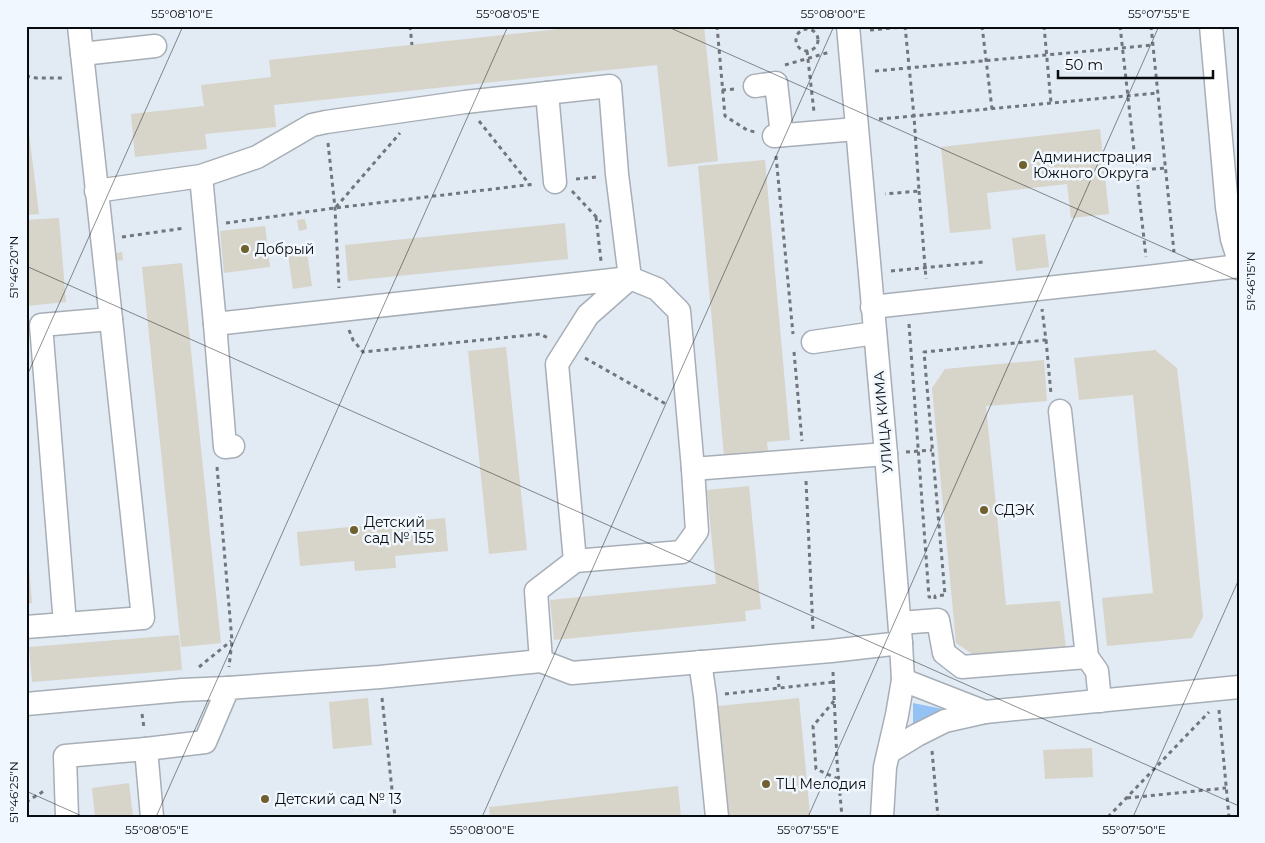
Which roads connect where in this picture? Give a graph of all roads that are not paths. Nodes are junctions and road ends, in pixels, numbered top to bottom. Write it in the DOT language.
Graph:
graph roads {
  1 [pos="79,26"];
  2 [pos="1211,26"];
  3 [pos="849,36"];
  4 [pos="155,46"];
  5 [pos="82,54"];
  6 [pos="757,86"];
  7 [pos="547,93"];
  8 [pos="856,129"];
  9 [pos="201,176"];
  10 [pos="559,181"];
  11 [pos="96,191"];
  12 [pos="1239,261"];
  13 [pos="1239,266"];
  14 [pos="630,278"];
  15 [pos="872,307"];
  16 [pos="111,319"];
  17 [pos="215,324"];
  18 [pos="34,326"];
  19 [pos="875,334"];
  20 [pos="800,341"];
  21 [pos="1060,411"];
  22 [pos="233,446"];
  23 [pos="886,454"];
  24 [pos="693,469"];
  25 [pos="575,561"];
  26 [pos="65,624"];
  27 [pos="26,627"];
  28 [pos="900,633"];
  29 [pos="1087,657"];
  30 [pos="541,661"];
  31 [pos="700,662"];
  32 [pos="903,680"];
  33 [pos="1239,687"];
  34 [pos="228,688"];
  35 [pos="1100,701"];
  36 [pos="26,704"];
  37 [pos="985,712"];
  38 [pos="146,749"];
  39 [pos="889,752"];
  40 [pos="67,817"];
  41 [pos="152,817"];
  42 [pos="717,817"];
  43 [pos="882,817"];
  1 -- 5 [label="street"];
  2 -- 12 [label="street"];
  3 -- 8 [label="street, УЛИЦА КИМА"];
  4 -- 5 [label="street"];
  5 -- 11 [label="street"];
  6 -- 8 [label="street"];
  7 -- 9 [label="street"];
  7 -- 10 [label="street"];
  7 -- 14 [label="street"];
  8 -- 15 [label="street, УЛИЦА КИМА"];
  9 -- 11 [label="street"];
  9 -- 17 [label="street"];
  11 -- 16 [label="street"];
  13 -- 15 [label="street"];
  14 -- 17 [label="street"];
  14 -- 24 [label="street"];
  14 -- 25 [label="street"];
  15 -- 19 [label="street, УЛИЦА КИМА"];
  16 -- 18 [label="street"];
  16 -- 26 [label="street"];
  17 -- 22 [label="street"];
  18 -- 26 [label="street"];
  19 -- 20 [label="street"];
  19 -- 23 [label="street, УЛИЦА КИМА"];
  21 -- 29 [label="street"];
  23 -- 24 [label="street"];
  23 -- 28 [label="street, УЛИЦА КИМА"];
  24 -- 25 [label="street"];
  25 -- 30 [label="street"];
  26 -- 27 [label="street"];
  28 -- 29 [label="street"];
  28 -- 31 [label="street"];
  28 -- 32 [label="street, УЛИЦА КИМА"];
  29 -- 35 [label="street"];
  30 -- 31 [label="street"];
  30 -- 34 [label="street"];
  31 -- 42 [label="street"];
  32 -- 37 [label="street"];
  32 -- 39 [label="street, УЛИЦА КИМА"];
  33 -- 35 [label="street"];
  34 -- 36 [label="street"];
  34 -- 38 [label="street"];
  35 -- 37 [label="street"];
  37 -- 39 [label="street"];
  38 -- 40 [label="street"];
  38 -- 41 [label="street"];
  39 -- 43 [label="street, УЛИЦА КИМА"];
}
